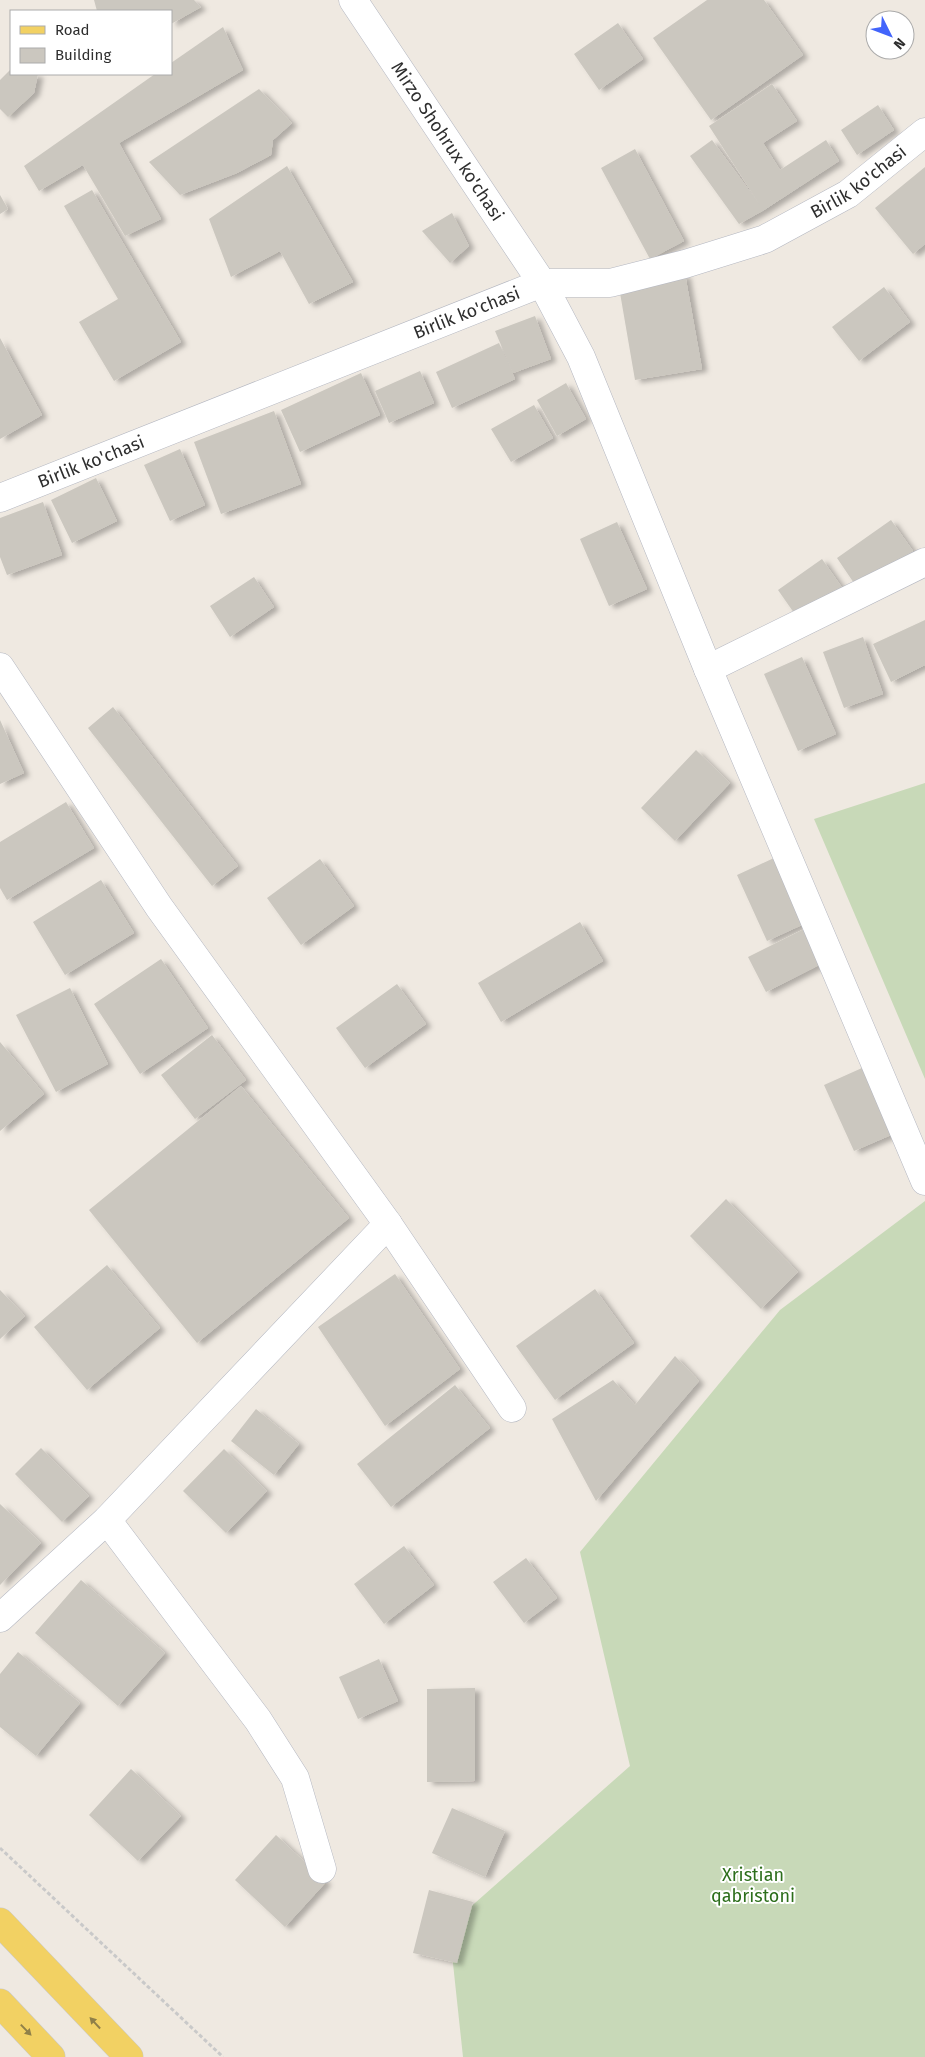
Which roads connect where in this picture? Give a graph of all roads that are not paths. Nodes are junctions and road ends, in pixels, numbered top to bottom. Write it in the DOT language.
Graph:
graph roads {
  1 [pos="353,0"];
  2 [pos="925,132"];
  3 [pos="542,283"];
  4 [pos="0,498"];
  5 [pos="925,562"];
  6 [pos="0,667"];
  7 [pos="708,670"];
  8 [pos="925,1181"];
  9 [pos="388,1224"];
  10 [pos="512,1408"];
  11 [pos="107,1520"];
  12 [pos="0,1618"];
  13 [pos="322,1869"];
  14 [pos="0,1922"];
  15 [pos="0,2003"];
  16 [pos="52,2057"];
  17 [pos="129,2057"];
  1 -- 3 [label="street, Mirzo Shohrux ko'chasi"];
  2 -- 3 [label="street, Birlik ko'chasi"];
  3 -- 4 [label="street, Birlik ko'chasi"];
  3 -- 7 [label="street, Mirzo Shohrux ko'chasi"];
  5 -- 7 [label="street"];
  6 -- 9 [label="street"];
  7 -- 8 [label="street, Mirzo Shohrux ko'chasi"];
  9 -- 10 [label="street"];
  9 -- 11 [label="street"];
  11 -- 12 [label="street"];
  11 -- 13 [label="street"];
  17 -- 14 [label="main road, one-way"];
  15 -- 16 [label="main road, one-way"];
}
